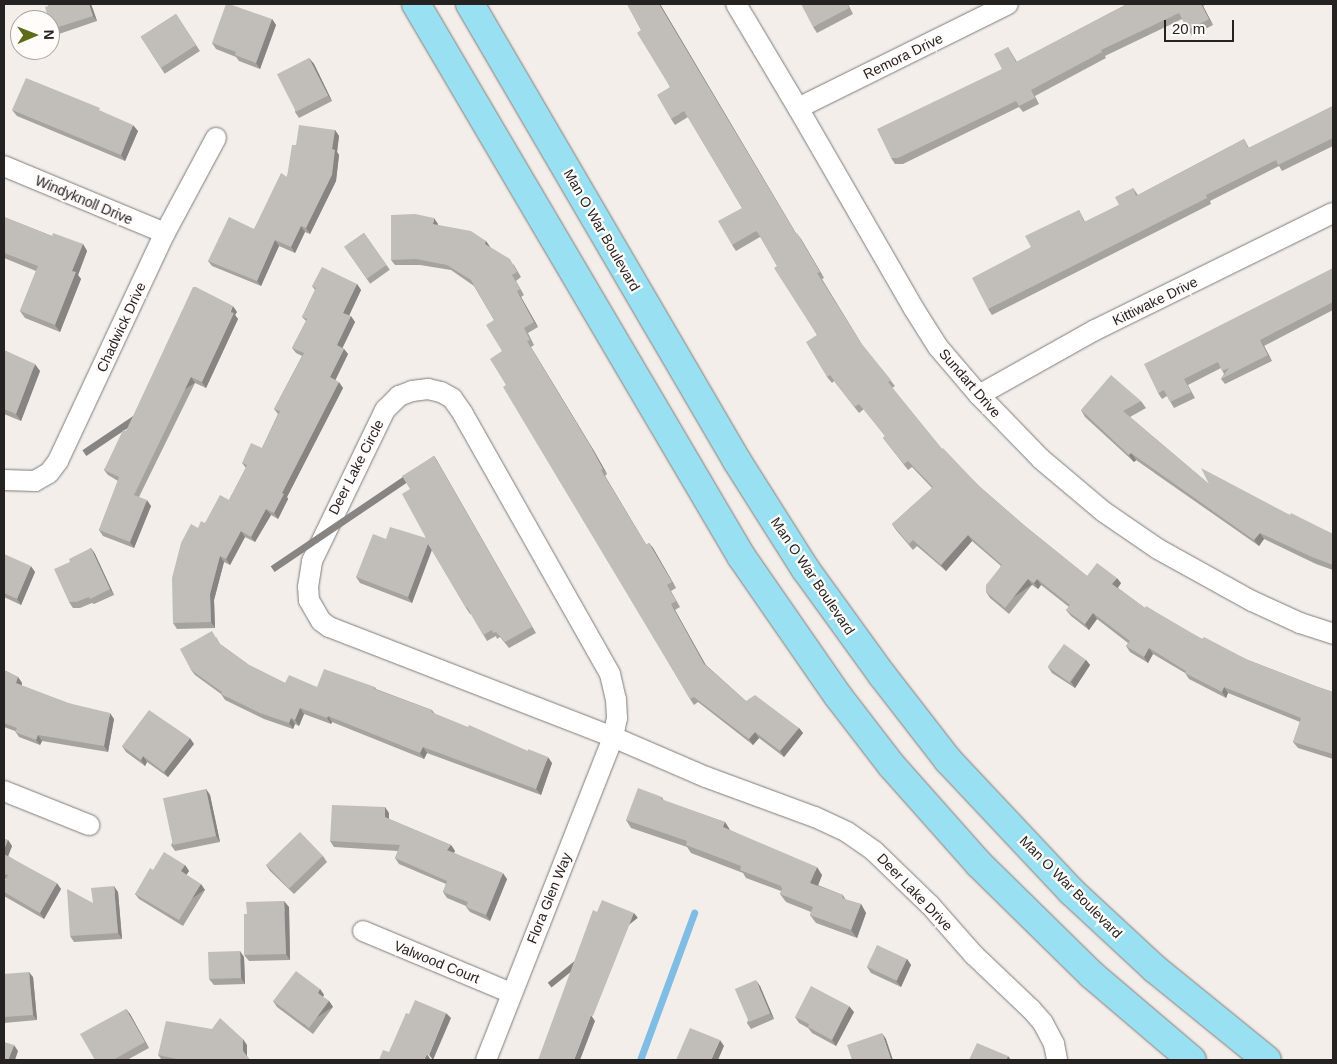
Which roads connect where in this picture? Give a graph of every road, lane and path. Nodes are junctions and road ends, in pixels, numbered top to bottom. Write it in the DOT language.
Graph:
graph roads {
  1 [pos="416,4"];
  2 [pos="470,4"];
  3 [pos="736,4"];
  4 [pos="1008,4"];
  5 [pos="798,108"];
  6 [pos="216,138"];
  7 [pos="4,166"];
  8 [pos="1333,213"];
  9 [pos="165,233"];
  10 [pos="979,395"];
  11 [pos="4,480"];
  12 [pos="1333,634"];
  13 [pos="614,737"];
  14 [pos="4,792"];
  15 [pos="89,825"];
  16 [pos="363,932"];
  17 [pos="511,993"];
  18 [pos="486,1060"];
  19 [pos="1057,1060"];
  20 [pos="1192,1060"];
  21 [pos="1267,1060"];
  1 -- 20 [label="main road"];
  2 -- 21 [label="main road, Man O War Boulevard"];
  3 -- 5 [label="street, Sundart Drive"];
  4 -- 5 [label="street, Remora Drive"];
  5 -- 10 [label="street, Sundart Drive"];
  6 -- 9 [label="street, Chadwick Drive"];
  7 -- 9 [label="street, Windyknoll Drive"];
  8 -- 10 [label="street, Kittiwake Drive"];
  9 -- 11 [label="street, Chadwick Drive"];
  10 -- 12 [label="street, Sundart Drive"];
  13 -- 13 [label="street, Deer Lake Circle"];
  13 -- 17 [label="street, Flora Glen Way"];
  13 -- 19 [label="street, Deer Lake Drive"];
  14 -- 15 [label="street"];
  16 -- 17 [label="street, Valwood Court"];
  17 -- 18 [label="street, Flora Glen Way"];
}
